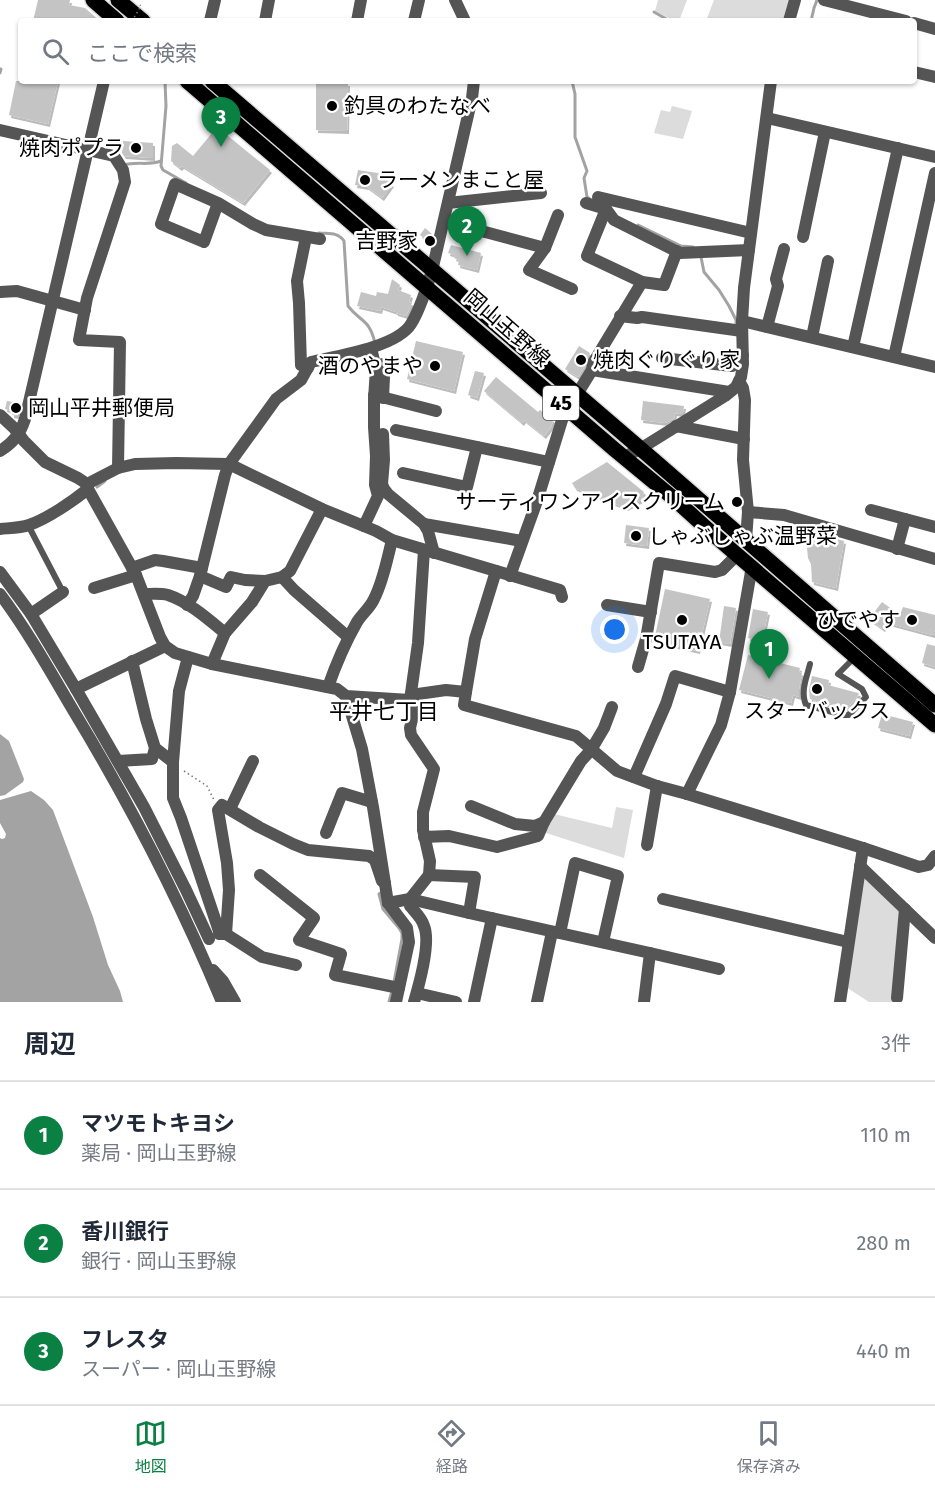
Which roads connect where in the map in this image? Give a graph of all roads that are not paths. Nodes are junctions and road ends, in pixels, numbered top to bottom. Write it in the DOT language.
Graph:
graph roads {
  1 [pos="93,0"];
  2 [pos="215,0"];
  3 [pos="269,0"];
  4 [pos="361,0"];
  5 [pos="419,0"];
  6 [pos="455,0"];
  7 [pos="795,0"];
  8 [pos="824,0"];
  9 [pos="880,0"];
  10 [pos="121,1"];
  11 [pos="876,14"];
  12 [pos="114,18"];
  13 [pos="118,18"];
  14 [pos="140,18"];
  15 [pos="211,18"];
  16 [pos="266,18"];
  17 [pos="358,18"];
  18 [pos="415,18"];
  19 [pos="464,18"];
  20 [pos="790,18"];
  21 [pos="893,18"];
  22 [pos="917,24"];
  23 [pos="935,28"];
  24 [pos="917,73"];
  25 [pos="935,77"];
  26 [pos="103,84"];
  27 [pos="190,84"];
  28 [pos="215,84"];
  29 [pos="474,84"];
  30 [pos="771,84"];
  31 [pos="766,118"];
  32 [pos="0,130"];
  33 [pos="825,132"];
  34 [pos="898,148"];
  35 [pos="88,149"];
  36 [pos="935,157"];
  37 [pos="935,173"];
  38 [pos="541,193"];
  39 [pos="598,197"];
  40 [pos="218,203"];
  41 [pos="448,203"];
  42 [pos="586,203"];
  43 [pos="606,209"];
  44 [pos="558,215"];
  45 [pos="444,221"];
  46 [pos="751,233"];
  47 [pos="306,237"];
  48 [pos="803,237"];
  49 [pos="320,239"];
  50 [pos="545,248"];
  51 [pos="749,249"];
  52 [pos="784,249"];
  53 [pos="677,251"];
  54 [pos="828,261"];
  55 [pos="432,271"];
  56 [pos="642,282"];
  57 [pos="427,287"];
  58 [pos="572,289"];
  59 [pos="0,292"];
  60 [pos="52,301"];
  61 [pos="85,310"];
  62 [pos="620,316"];
  63 [pos="740,327"];
  64 [pos="767,327"];
  65 [pos="812,337"];
  66 [pos="375,346"];
  67 [pos="853,347"];
  68 [pos="739,355"];
  69 [pos="894,357"];
  70 [pos="662,358"];
  71 [pos="935,367"];
  72 [pos="308,368"];
  73 [pos="592,370"];
  74 [pos="739,381"];
  75 [pos="729,392"];
  76 [pos="577,395"];
  77 [pos="379,397"];
  78 [pos="568,409"];
  79 [pos="436,411"];
  80 [pos="0,415"];
  81 [pos="676,426"];
  82 [pos="19,434"];
  83 [pos="740,438"];
  84 [pos="477,447"];
  85 [pos="640,449"];
  86 [pos="0,451"];
  87 [pos="380,453"];
  88 [pos="624,457"];
  89 [pos="549,462"];
  90 [pos="229,464"];
  91 [pos="118,468"];
  92 [pos="403,473"];
  93 [pos="87,487"];
  94 [pos="322,510"];
  95 [pos="871,510"];
  96 [pos="748,512"];
  97 [pos="905,519"];
  98 [pos="424,524"];
  99 [pos="364,526"];
  100 [pos="935,527"];
  101 [pos="29,528"];
  102 [pos="0,529"];
  103 [pos="392,540"];
  104 [pos="746,540"];
  105 [pos="522,542"];
  106 [pos="898,546"];
  107 [pos="429,551"];
  108 [pos="737,555"];
  109 [pos="935,559"];
  110 [pos="752,566"];
  111 [pos="496,571"];
  112 [pos="0,572"];
  113 [pos="134,572"];
  114 [pos="201,572"];
  115 [pos="510,576"];
  116 [pos="282,577"];
  117 [pos="265,581"];
  118 [pos="94,588"];
  119 [pos="63,592"];
  120 [pos="0,594"];
  121 [pos="144,594"];
  122 [pos="562,597"];
  123 [pos="188,605"];
  124 [pos="607,605"];
  125 [pos="651,612"];
  126 [pos="31,614"];
  127 [pos="225,633"];
  128 [pos="348,638"];
  129 [pos="165,646"];
  130 [pos="855,656"];
  131 [pos="188,657"];
  132 [pos="132,661"];
  133 [pos="810,663"];
  134 [pos="212,664"];
  135 [pos="638,666"];
  136 [pos="50,671"];
  137 [pos="75,687"];
  138 [pos="328,687"];
  139 [pos="466,692"];
  140 [pos="730,692"];
  141 [pos="346,696"];
  142 [pos="414,697"];
  143 [pos="935,705"];
  144 [pos="612,707"];
  145 [pos="935,725"];
  146 [pos="155,748"];
  147 [pos="591,750"];
  148 [pos="118,761"];
  149 [pos="253,761"];
  150 [pos="173,763"];
  151 [pos="634,777"];
  152 [pos="657,786"];
  153 [pos="687,794"];
  154 [pos="372,802"];
  155 [pos="471,806"];
  156 [pos="225,808"];
  157 [pos="544,822"];
  158 [pos="326,833"];
  159 [pos="424,837"];
  160 [pos="647,845"];
  161 [pos="863,848"];
  162 [pos="935,856"];
  163 [pos="860,866"];
  164 [pos="260,875"];
  165 [pos="429,875"];
  166 [pos="385,883"];
  167 [pos="410,899"];
  168 [pos="663,899"];
  169 [pos="388,903"];
  170 [pos="905,909"];
  171 [pos="469,914"];
  172 [pos="185,917"];
  173 [pos="492,918"];
  174 [pos="556,932"];
  175 [pos="218,936"];
  176 [pos="935,938"];
  177 [pos="603,942"];
  178 [pos="848,942"];
  179 [pos="650,953"];
  180 [pos="204,960"];
  181 [pos="296,965"];
  182 [pos="718,969"];
  183 [pos="399,988"];
  184 [pos="415,997"];
  185 [pos="897,998"];
  186 [pos="222,1002"];
  187 [pos="235,1002"];
  188 [pos="396,1002"];
  189 [pos="456,1002"];
  190 [pos="474,1002"];
  191 [pos="537,1002"];
  192 [pos="644,1002"];
  193 [pos="840,1002"];
  1 -- 12 [label="main road"];
  2 -- 15 [label="street"];
  3 -- 16 [label="street"];
  4 -- 17 [label="street"];
  5 -- 18 [label="street"];
  6 -- 19 [label="street"];
  7 -- 20 [label="street"];
  8 -- 11 [label="street"];
  9 -- 11 [label="street"];
  10 -- 13 [label="street"];
  10 -- 14 [label="main road"];
  11 -- 21 [label="street"];
  22 -- 23 [label="street"];
  24 -- 25 [label="street"];
  26 -- 35 [label="street"];
  27 -- 57 [label="main road, 岡山玉野線 / 45"];
  28 -- 55 [label="main road, 岡山玉野線 / 45"];
  29 -- 41 [label="street"];
  30 -- 31 [label="street"];
  31 -- 33 [label="street"];
  31 -- 46 [label="street"];
  32 -- 35 [label="street"];
  33 -- 34 [label="street"];
  33 -- 48 [label="street"];
  34 -- 36 [label="street"];
  34 -- 67 [label="street"];
  35 -- 60 [label="street"];
  35 -- 61 [label="street"];
  37 -- 69 [label="street"];
  38 -- 41 [label="street"];
  39 -- 46 [label="street"];
  40 -- 40 [label="street"];
  40 -- 47 [label="street"];
  41 -- 45 [label="street"];
  42 -- 43 [label="street"];
  43 -- 53 [label="street"];
  43 -- 56 [label="street"];
  44 -- 50 [label="street"];
  45 -- 50 [label="street"];
  45 -- 55 [label="street"];
  46 -- 51 [label="street"];
  47 -- 49 [label="street"];
  47 -- 72 [label="street"];
  50 -- 58 [label="street"];
  51 -- 53 [label="street"];
  51 -- 63 [label="street"];
  52 -- 64 [label="street"];
  53 -- 56 [label="street"];
  54 -- 65 [label="street"];
  55 -- 57 [label="street"];
  55 -- 76 [label="main road, 岡山玉野線 / 45"];
  56 -- 62 [label="street"];
  57 -- 66 [label="street"];
  57 -- 78 [label="main road, 岡山玉野線 / 45"];
  59 -- 60 [label="street"];
  60 -- 61 [label="street"];
  60 -- 82 [label="street"];
  61 -- 91 [label="street"];
  62 -- 63 [label="street"];
  62 -- 73 [label="street"];
  63 -- 64 [label="street"];
  63 -- 68 [label="street"];
  64 -- 65 [label="street"];
  65 -- 67 [label="street"];
  66 -- 72 [label="street"];
  66 -- 77 [label="street"];
  67 -- 69 [label="street"];
  68 -- 70 [label="street"];
  68 -- 74 [label="street"];
  69 -- 71 [label="street"];
  72 -- 90 [label="street"];
  73 -- 75 [label="street"];
  73 -- 76 [label="street"];
  74 -- 75 [label="street"];
  74 -- 83 [label="street"];
  75 -- 81 [label="street"];
  76 -- 78 [label="street"];
  76 -- 85 [label="main road, 岡山玉野線 / 45"];
  77 -- 79 [label="street"];
  77 -- 87 [label="street"];
  78 -- 88 [label="main road, 岡山玉野線 / 45"];
  78 -- 89 [label="street"];
  80 -- 82 [label="street"];
  81 -- 83 [label="street"];
  81 -- 85 [label="street"];
  82 -- 86 [label="street"];
  82 -- 93 [label="street"];
  83 -- 96 [label="street"];
  84 -- 87 [label="street"];
  84 -- 89 [label="street"];
  84 -- 92 [label="street"];
  85 -- 88 [label="street"];
  85 -- 104 [label="main road, 岡山玉野線 / 45"];
  87 -- 98 [label="street"];
  87 -- 99 [label="street"];
  88 -- 108 [label="main road, 岡山玉野線 / 45"];
  89 -- 105 [label="street"];
  90 -- 91 [label="street"];
  90 -- 94 [label="street"];
  90 -- 114 [label="street"];
  91 -- 93 [label="street"];
  93 -- 101 [label="street"];
  93 -- 113 [label="street"];
  94 -- 99 [label="street"];
  94 -- 116 [label="street"];
  95 -- 97 [label="street"];
  96 -- 104 [label="street"];
  96 -- 106 [label="street"];
  97 -- 100 [label="street"];
  97 -- 106 [label="street"];
  98 -- 105 [label="street"];
  98 -- 107 [label="street"];
  99 -- 103 [label="street"];
  101 -- 102 [label="street"];
  101 -- 119 [label="lane"];
  103 -- 107 [label="street"];
  103 -- 128 [label="street"];
  104 -- 143 [label="main road, 岡山玉野線 / 45"];
  105 -- 115 [label="street"];
  106 -- 109 [label="street"];
  107 -- 111 [label="street"];
  107 -- 142 [label="street"];
  108 -- 110 [label="main road, 岡山玉野線 / 45"];
  108 -- 125 [label="street"];
  110 -- 130 [label="main road, 岡山玉野線 / 45"];
  110 -- 140 [label="street"];
  111 -- 115 [label="street"];
  111 -- 139 [label="street"];
  112 -- 126 [label="street"];
  113 -- 114 [label="street"];
  113 -- 118 [label="street"];
  113 -- 121 [label="street"];
  114 -- 117 [label="street"];
  114 -- 123 [label="street"];
  115 -- 122 [label="street"];
  116 -- 117 [label="street"];
  116 -- 128 [label="street"];
  117 -- 127 [label="street"];
  119 -- 126 [label="street"];
  120 -- 136 [label="street"];
  121 -- 123 [label="street"];
  121 -- 129 [label="street"];
  123 -- 127 [label="street"];
  124 -- 125 [label="street"];
  125 -- 135 [label="street"];
  126 -- 137 [label="street"];
  127 -- 134 [label="street"];
  128 -- 138 [label="street"];
  129 -- 131 [label="street"];
  129 -- 132 [label="street"];
  130 -- 133 [label="lane"];
  130 -- 145 [label="main road, 岡山玉野線 / 45"];
  131 -- 134 [label="street"];
  131 -- 150 [label="street"];
  132 -- 137 [label="street"];
  132 -- 146 [label="street"];
  134 -- 138 [label="street"];
  136 -- 137 [label="street"];
  136 -- 172 [label="street"];
  137 -- 148 [label="street"];
  138 -- 141 [label="street"];
  139 -- 142 [label="street"];
  139 -- 147 [label="street"];
  140 -- 151 [label="street"];
  140 -- 153 [label="street"];
  141 -- 142 [label="street"];
  141 -- 154 [label="street"];
  142 -- 159 [label="street"];
  144 -- 147 [label="street"];
  146 -- 148 [label="street"];
  146 -- 150 [label="street"];
  147 -- 151 [label="street"];
  147 -- 157 [label="street"];
  148 -- 175 [label="street"];
  149 -- 156 [label="street"];
  150 -- 175 [label="street"];
  151 -- 152 [label="street"];
  152 -- 153 [label="street"];
  152 -- 160 [label="street"];
  153 -- 161 [label="street"];
  154 -- 158 [label="street"];
  154 -- 166 [label="street"];
  155 -- 157 [label="street"];
  156 -- 166 [label="street"];
  156 -- 175 [label="street"];
  157 -- 159 [label="street"];
  159 -- 165 [label="street"];
  161 -- 162 [label="street"];
  161 -- 163 [label="street"];
  163 -- 170 [label="street"];
  163 -- 178 [label="street"];
  164 -- 183 [label="street"];
  165 -- 167 [label="street"];
  165 -- 171 [label="street"];
  166 -- 169 [label="street"];
  167 -- 169 [label="street"];
  167 -- 171 [label="street"];
  167 -- 184 [label="street"];
  168 -- 178 [label="street"];
  169 -- 183 [label="street"];
  170 -- 176 [label="street"];
  170 -- 185 [label="street"];
  171 -- 173 [label="street"];
  172 -- 175 [label="street"];
  172 -- 180 [label="street"];
  173 -- 174 [label="street"];
  173 -- 190 [label="street"];
  174 -- 177 [label="street"];
  174 -- 177 [label="street"];
  174 -- 191 [label="street"];
  175 -- 181 [label="street"];
  177 -- 179 [label="street"];
  178 -- 193 [label="street"];
  179 -- 182 [label="street"];
  179 -- 192 [label="street"];
  180 -- 186 [label="street"];
  180 -- 187 [label="street"];
  183 -- 188 [label="street"];
  184 -- 189 [label="street"];
}
